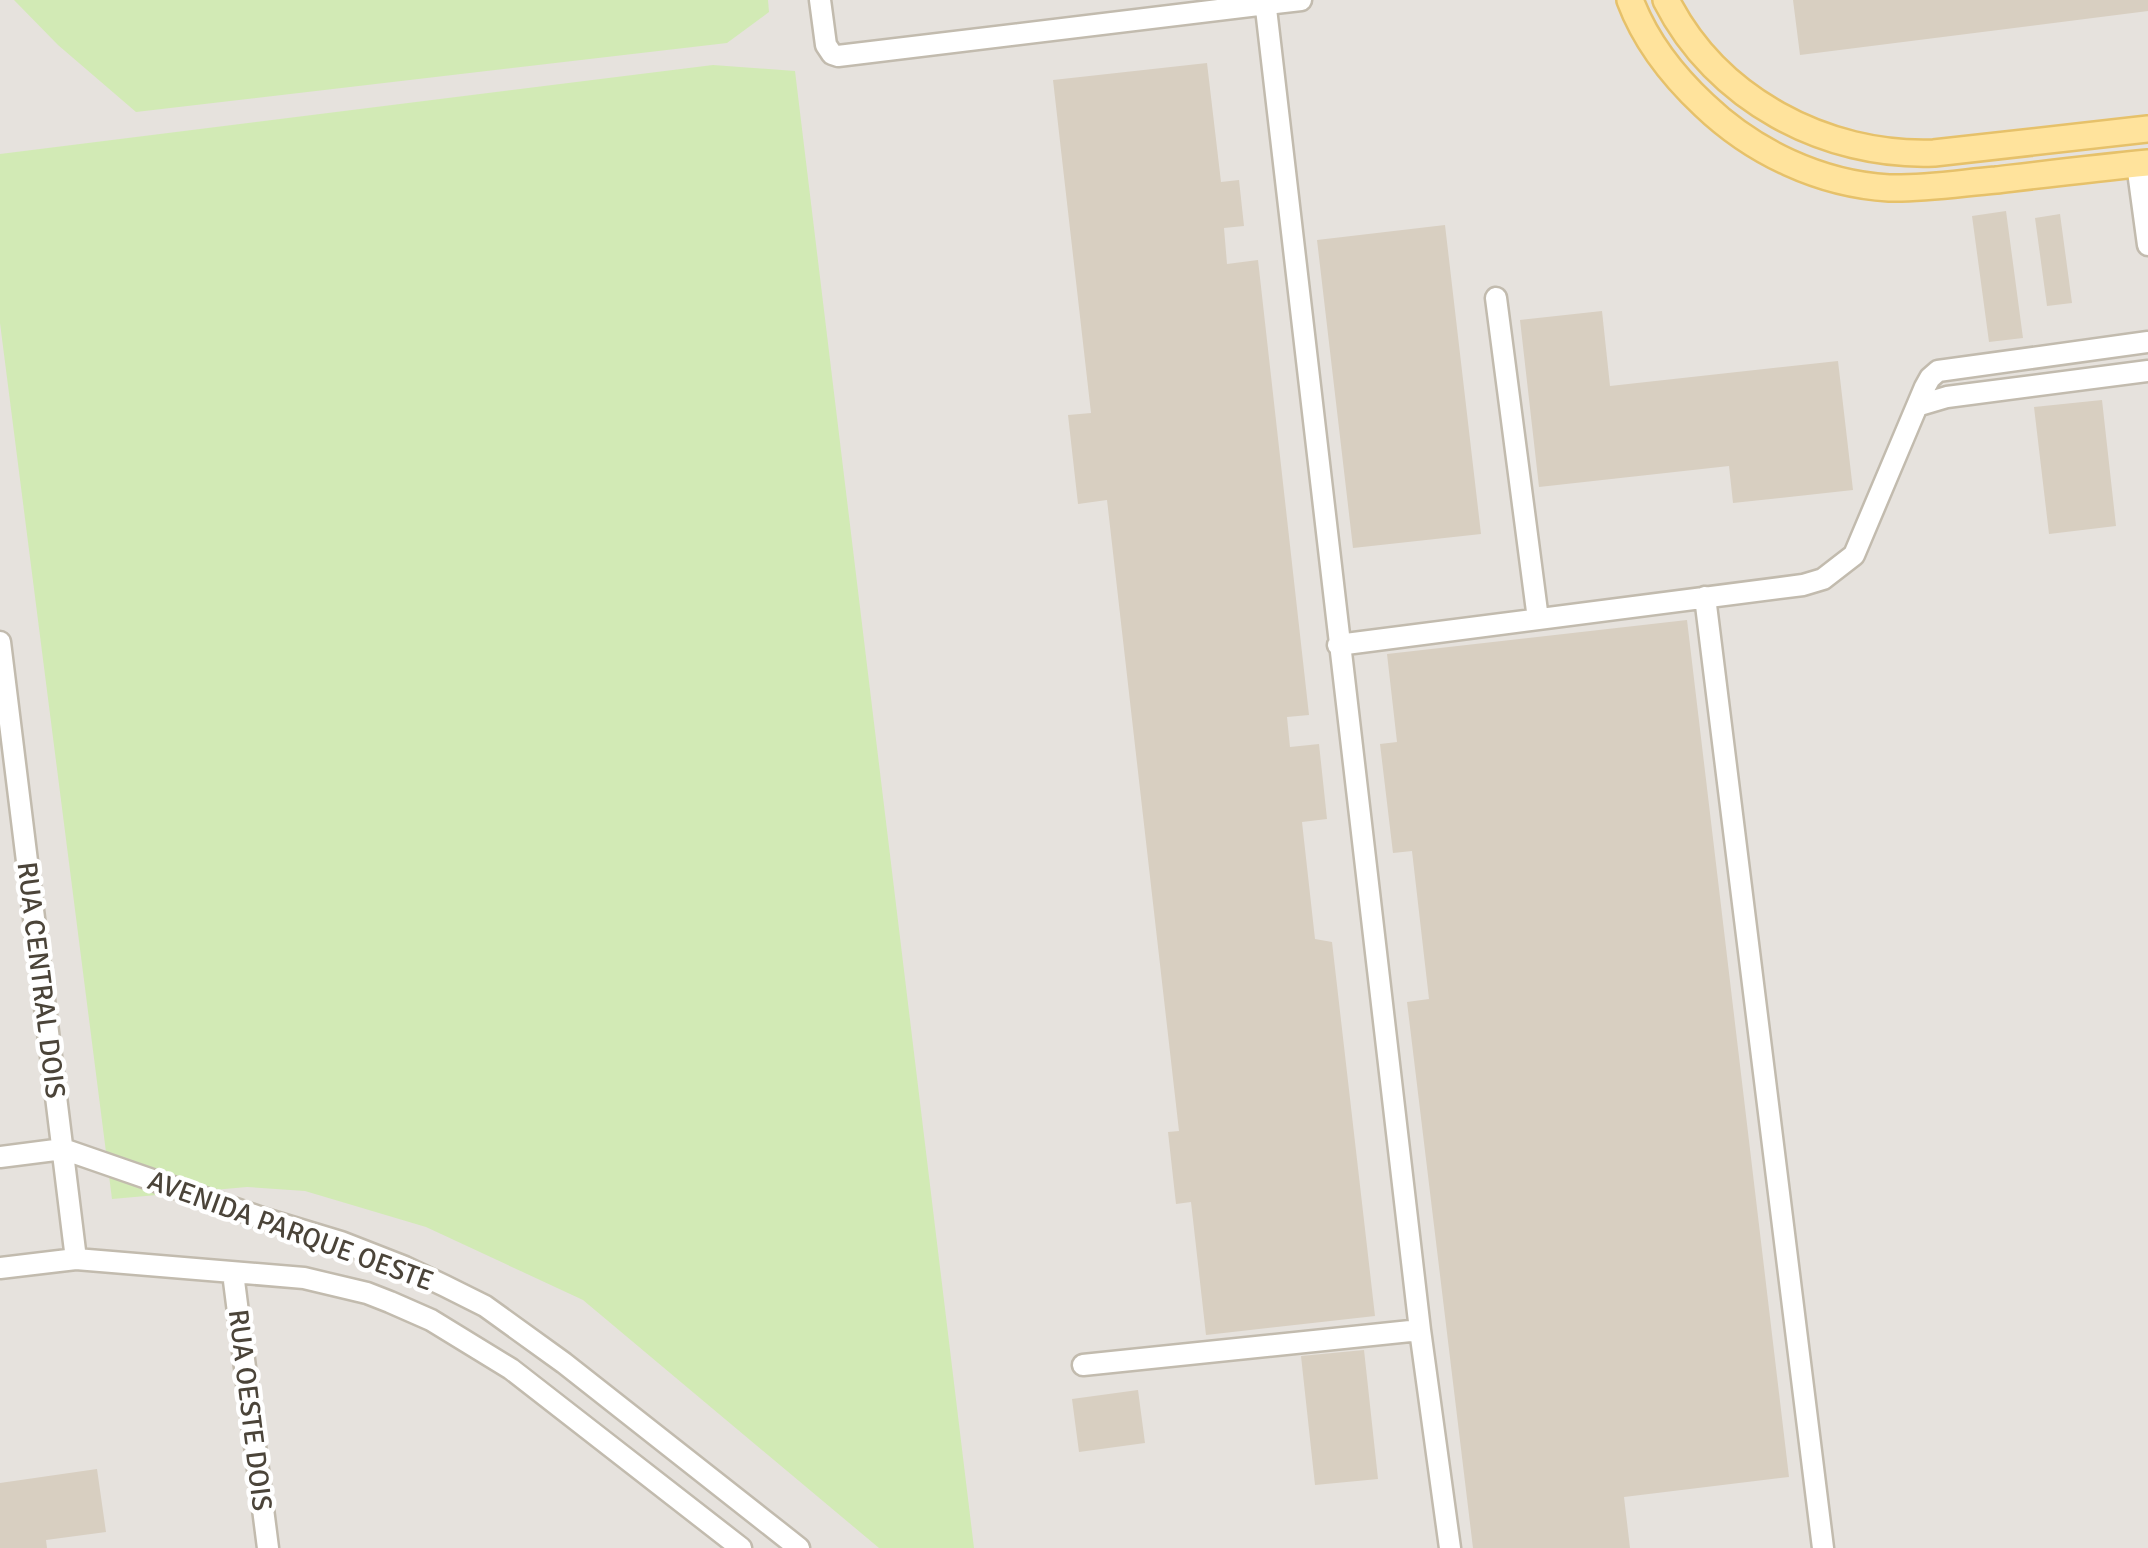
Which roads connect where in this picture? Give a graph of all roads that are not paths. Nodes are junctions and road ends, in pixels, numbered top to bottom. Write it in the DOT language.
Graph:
graph roads {
  1 [pos="820,0"];
  2 [pos="1301,0"];
  3 [pos="1630,0"];
  4 [pos="1666,0"];
  5 [pos="1265,2"];
  6 [pos="2148,129"];
  7 [pos="2142,163"];
  8 [pos="2148,245"];
  9 [pos="1496,298"];
  10 [pos="2148,342"];
  11 [pos="2148,370"];
  12 [pos="1920,405"];
  13 [pos="1705,597"];
  14 [pos="1538,618"];
  15 [pos="0,642"];
  16 [pos="1338,645"];
  17 [pos="64,1149"];
  18 [pos="0,1156"];
  19 [pos="76,1259"];
  20 [pos="0,1268"];
  21 [pos="234,1273"];
  22 [pos="1420,1330"];
  23 [pos="1083,1366"];
  24 [pos="268,1548"];
  25 [pos="741,1548"];
  26 [pos="799,1548"];
  27 [pos="1450,1548"];
  28 [pos="1823,1548"];
  1 -- 5 [label="street"];
  2 -- 5 [label="street"];
  3 -- 7 [label="main road"];
  4 -- 6 [label="main road"];
  5 -- 16 [label="street"];
  7 -- 8 [label="street"];
  9 -- 14 [label="street"];
  10 -- 12 [label="street"];
  11 -- 12 [label="street"];
  12 -- 13 [label="street"];
  13 -- 14 [label="street"];
  13 -- 28 [label="street"];
  14 -- 16 [label="street"];
  15 -- 17 [label="street, RUA CENTRAL DOIS"];
  16 -- 22 [label="street"];
  17 -- 18 [label="street, AVENIDA PARQUE OESTE"];
  17 -- 19 [label="street, RUA CENTRAL DOIS"];
  17 -- 26 [label="street, AVENIDA PARQUE OESTE"];
  19 -- 20 [label="street, AVENIDA PARQUE OESTE"];
  19 -- 21 [label="street, AVENIDA PARQUE OESTE"];
  21 -- 24 [label="street, RUA OESTE DOIS"];
  21 -- 25 [label="street, AVENIDA PARQUE OESTE"];
  22 -- 23 [label="street"];
  22 -- 27 [label="street"];
}
